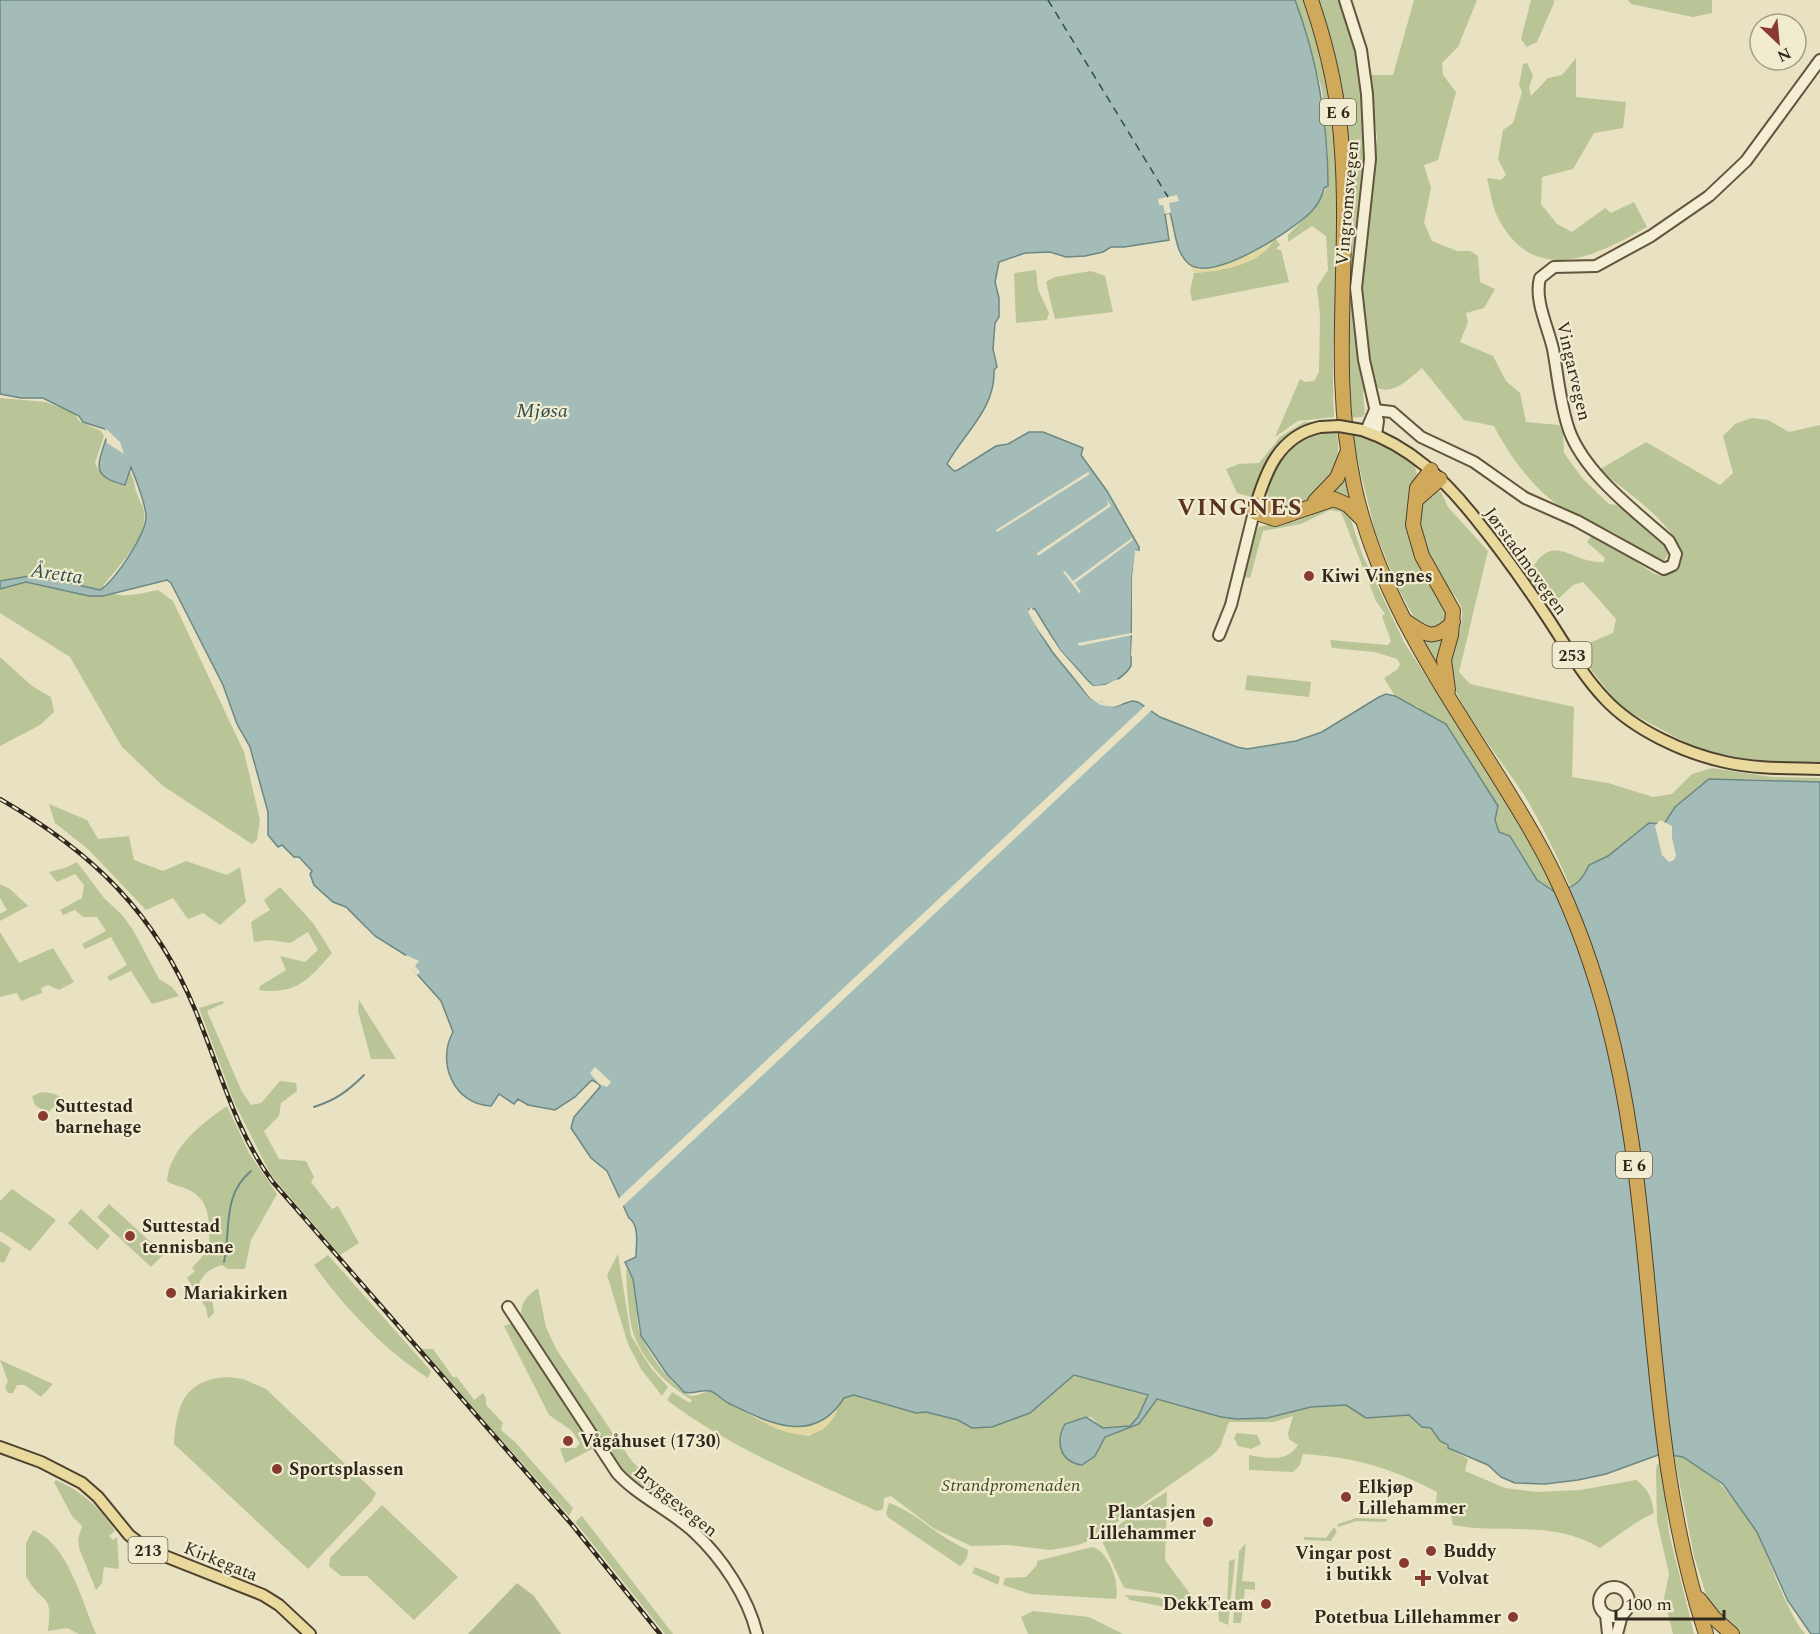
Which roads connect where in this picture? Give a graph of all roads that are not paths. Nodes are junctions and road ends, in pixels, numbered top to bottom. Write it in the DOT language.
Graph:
graph roads {
  1 [pos="1311,0"];
  2 [pos="1345,0"];
  3 [pos="1820,60"];
  4 [pos="1375,410"];
  5 [pos="1368,432"];
  6 [pos="1347,451"];
  7 [pos="1436,474"];
  8 [pos="1309,506"];
  9 [pos="1255,508"];
  10 [pos="1362,520"];
  11 [pos="1404,620"];
  12 [pos="1453,621"];
  13 [pos="1220,635"];
  14 [pos="1450,698"];
  15 [pos="1820,769"];
  16 [pos="508,1307"];
  17 [pos="0,1447"];
  18 [pos="1693,1591"];
  19 [pos="1699,1610"];
  20 [pos="1606,1615"];
  21 [pos="1623,1615"];
  22 [pos="310,1634"];
  23 [pos="757,1634"];
  24 [pos="1608,1634"];
  25 [pos="1617,1634"];
  26 [pos="1698,1634"];
  27 [pos="1706,1634"];
  28 [pos="1732,1634"];
  1 -- 6 [label="highway, E 6"];
  2 -- 4 [label="street, Vingromsvegen"];
  3 -- 4 [label="street, Vingarvegen"];
  4 -- 5 [label="street"];
  5 -- 7 [label="main road, Jørstadmovegen / 253"];
  5 -- 9 [label="main road, 253, bridge"];
  6 -- 8 [label="highway"];
  6 -- 10 [label="highway, E 6"];
  7 -- 12 [label="highway"];
  7 -- 15 [label="main road, Jørstadmovegen / 253"];
  8 -- 9 [label="highway"];
  8 -- 10 [label="highway"];
  9 -- 13 [label="street"];
  10 -- 11 [label="highway, E 6"];
  11 -- 12 [label="highway"];
  11 -- 14 [label="highway, E 6"];
  12 -- 14 [label="highway"];
  14 -- 18 [label="highway, E 6"];
  16 -- 23 [label="street, Bryggevegen"];
  17 -- 22 [label="main road, Kirkegata / 213"];
  18 -- 19 [label="highway, E 6"];
  18 -- 28 [label="highway, E 6"];
  19 -- 26 [label="highway, E 6"];
  19 -- 27 [label="highway, E 6"];
  20 -- 21 [label="street"];
  20 -- 21 [label="street"];
  20 -- 24 [label="street"];
  21 -- 25 [label="street"];
}
